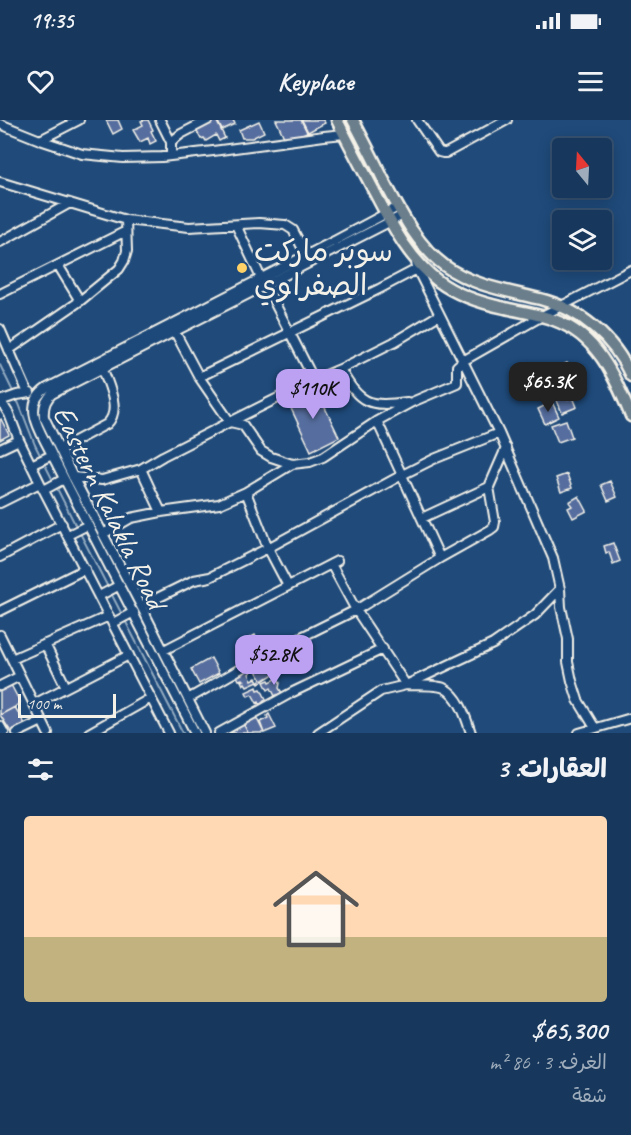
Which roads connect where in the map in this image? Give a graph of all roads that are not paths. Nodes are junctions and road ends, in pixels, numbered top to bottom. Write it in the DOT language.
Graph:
graph roads {
  1 [pos="79,120"];
  2 [pos="160,120"];
  3 [pos="208,120"];
  4 [pos="337,120"];
  5 [pos="353,120"];
  6 [pos="417,120"];
  7 [pos="507,120"];
  8 [pos="0,124"];
  9 [pos="344,134"];
  10 [pos="40,140"];
  11 [pos="171,142"];
  12 [pos="171,155"];
  13 [pos="0,182"];
  14 [pos="70,203"];
  15 [pos="400,211"];
  16 [pos="388,217"];
  17 [pos="126,220"];
  18 [pos="236,225"];
  19 [pos="126,231"];
  20 [pos="0,242"];
  21 [pos="306,255"];
  22 [pos="58,265"];
  23 [pos="416,265"];
  24 [pos="631,270"];
  25 [pos="261,278"];
  26 [pos="266,286"];
  27 [pos="0,294"];
  28 [pos="80,301"];
  29 [pos="562,306"];
  30 [pos="439,315"];
  31 [pos="542,316"];
  32 [pos="0,329"];
  33 [pos="175,332"];
  34 [pos="289,333"];
  35 [pos="9,350"];
  36 [pos="463,361"];
  37 [pos="103,369"];
  38 [pos="340,369"];
  39 [pos="631,376"];
  40 [pos="199,377"];
  41 [pos="314,380"];
  42 [pos="28,393"];
  43 [pos="43,397"];
  44 [pos="0,400"];
  45 [pos="412,402"];
  46 [pos="631,416"];
  47 [pos="378,421"];
  48 [pos="230,422"];
  49 [pos="499,433"];
  50 [pos="19,440"];
  51 [pos="506,448"];
  52 [pos="0,449"];
  53 [pos="60,449"];
  54 [pos="52,455"];
  55 [pos="292,464"];
  56 [pos="31,465"];
  57 [pos="141,469"];
  58 [pos="402,475"];
  59 [pos="73,477"];
  60 [pos="64,479"];
  61 [pos="42,486"];
  62 [pos="489,488"];
  63 [pos="246,492"];
  64 [pos="0,502"];
  65 [pos="161,512"];
  66 [pos="422,518"];
  67 [pos="62,524"];
  68 [pos="88,525"];
  69 [pos="103,534"];
  70 [pos="68,535"];
  71 [pos="268,548"];
  72 [pos="0,557"];
  73 [pos="440,558"];
  74 [pos="85,569"];
  75 [pos="120,585"];
  76 [pos="288,586"];
  77 [pos="560,589"];
  78 [pos="99,596"];
  79 [pos="141,606"];
  80 [pos="356,610"];
  81 [pos="0,611"];
  82 [pos="134,612"];
  83 [pos="111,620"];
  84 [pos="0,635"];
  85 [pos="45,644"];
  86 [pos="383,649"];
  87 [pos="164,650"];
  88 [pos="129,655"];
  89 [pos="12,659"];
  90 [pos="20,676"];
  91 [pos="406,685"];
  92 [pos="0,686"];
  93 [pos="66,687"];
  94 [pos="151,698"];
  95 [pos="188,699"];
  96 [pos="34,704"];
  97 [pos="631,718"];
  98 [pos="42,721"];
  99 [pos="0,726"];
  100 [pos="596,728"];
  101 [pos="609,729"];
  102 [pos="4,733"];
  103 [pos="17,733"];
  104 [pos="48,733"];
  105 [pos="89,733"];
  106 [pos="169,733"];
  107 [pos="195,733"];
  108 [pos="205,733"];
  109 [pos="219,733"];
  110 [pos="318,733"];
  111 [pos="471,733"];
  112 [pos="579,733"];
  1 -- 10 [label="street"];
  2 -- 11 [label="street"];
  3 -- 11 [label="street"];
  4 -- 9 [label="highway"];
  5 -- 15 [label="highway"];
  6 -- 7 [label="street"];
  8 -- 10 [label="street"];
  9 -- 12 [label="street"];
  9 -- 16 [label="highway"];
  10 -- 12 [label="street"];
  11 -- 12 [label="street"];
  13 -- 14 [label="street"];
  14 -- 17 [label="street"];
  14 -- 20 [label="street"];
  15 -- 16 [label="street"];
  15 -- 29 [label="highway"];
  16 -- 21 [label="street, Eastern Kalakla Road"];
  16 -- 23 [label="highway"];
  16 -- 26 [label="street, Eastern Kalakla Road"];
  17 -- 18 [label="street"];
  17 -- 19 [label="street"];
  18 -- 21 [label="street"];
  18 -- 25 [label="street"];
  19 -- 22 [label="street"];
  19 -- 28 [label="street"];
  21 -- 25 [label="street, Eastern Kalakla Road"];
  22 -- 27 [label="street"];
  22 -- 28 [label="street"];
  23 -- 30 [label="street"];
  23 -- 31 [label="highway"];
  23 -- 34 [label="street"];
  24 -- 29 [label="street"];
  25 -- 43 [label="street, Eastern Kalakla Road"];
  26 -- 33 [label="street, Eastern Kalakla Road"];
  26 -- 34 [label="street"];
  28 -- 35 [label="street"];
  29 -- 31 [label="street"];
  29 -- 39 [label="highway"];
  30 -- 36 [label="street"];
  30 -- 38 [label="street"];
  31 -- 36 [label="street"];
  31 -- 46 [label="highway"];
  32 -- 35 [label="street"];
  33 -- 37 [label="street, Eastern Kalakla Road"];
  33 -- 40 [label="street"];
  34 -- 40 [label="street"];
  34 -- 41 [label="street"];
  35 -- 42 [label="street"];
  36 -- 45 [label="street"];
  36 -- 49 [label="street"];
  37 -- 43 [label="street, Eastern Kalakla Road"];
  37 -- 53 [label="street"];
  38 -- 41 [label="street"];
  38 -- 45 [label="street"];
  40 -- 48 [label="street"];
  41 -- 48 [label="street"];
  42 -- 43 [label="street"];
  42 -- 44 [label="street"];
  43 -- 53 [label="street, Eastern Kalakla Road"];
  43 -- 54 [label="street, Eastern Kalakla Road"];
  44 -- 50 [label="street"];
  45 -- 47 [label="street"];
  47 -- 55 [label="street"];
  47 -- 58 [label="street"];
  48 -- 55 [label="street"];
  48 -- 57 [label="street"];
  49 -- 51 [label="street"];
  49 -- 58 [label="street"];
  50 -- 52 [label="street"];
  50 -- 56 [label="street"];
  51 -- 62 [label="street"];
  51 -- 77 [label="street"];
  53 -- 59 [label="street, Eastern Kalakla Road"];
  54 -- 56 [label="street"];
  54 -- 60 [label="street, Eastern Kalakla Road"];
  55 -- 63 [label="street"];
  56 -- 61 [label="street"];
  57 -- 59 [label="street"];
  57 -- 65 [label="street"];
  58 -- 66 [label="street"];
  58 -- 71 [label="street"];
  59 -- 69 [label="street, Eastern Kalakla Road"];
  60 -- 61 [label="street"];
  60 -- 68 [label="street, Eastern Kalakla Road"];
  61 -- 64 [label="street"];
  61 -- 67 [label="street"];
  62 -- 66 [label="street"];
  62 -- 73 [label="street"];
  63 -- 65 [label="street"];
  63 -- 71 [label="street"];
  65 -- 69 [label="street"];
  66 -- 73 [label="street"];
  67 -- 70 [label="street"];
  67 -- 72 [label="street"];
  68 -- 70 [label="street"];
  68 -- 75 [label="street, Eastern Kalakla Road"];
  69 -- 79 [label="street, Eastern Kalakla Road"];
  70 -- 74 [label="street"];
  71 -- 76 [label="street"];
  71 -- 79 [label="street"];
  73 -- 80 [label="street"];
  74 -- 78 [label="street"];
  74 -- 81 [label="street"];
  75 -- 78 [label="street"];
  75 -- 82 [label="street, Eastern Kalakla Road"];
  76 -- 80 [label="street"];
  76 -- 87 [label="street"];
  77 -- 91 [label="street"];
  77 -- 100 [label="street"];
  78 -- 83 [label="street"];
  79 -- 87 [label="street, Eastern Kalakla Road"];
  80 -- 86 [label="street"];
  80 -- 95 [label="street"];
  82 -- 83 [label="street"];
  82 -- 107 [label="street, Eastern Kalakla Road"];
  83 -- 85 [label="street"];
  83 -- 88 [label="street"];
  84 -- 89 [label="street"];
  85 -- 89 [label="street"];
  85 -- 93 [label="street"];
  86 -- 91 [label="street"];
  86 -- 109 [label="street"];
  87 -- 95 [label="street, Eastern Kalakla Road"];
  88 -- 93 [label="street"];
  88 -- 94 [label="street"];
  89 -- 90 [label="street"];
  90 -- 92 [label="street"];
  90 -- 96 [label="street"];
  91 -- 110 [label="street"];
  91 -- 111 [label="street"];
  93 -- 96 [label="street"];
  94 -- 105 [label="street"];
  94 -- 106 [label="street"];
  95 -- 108 [label="street, Eastern Kalakla Road"];
  96 -- 98 [label="street"];
  97 -- 101 [label="street"];
  98 -- 103 [label="street"];
  98 -- 104 [label="street"];
  99 -- 102 [label="street"];
  100 -- 101 [label="street"];
  100 -- 112 [label="street"];
}
